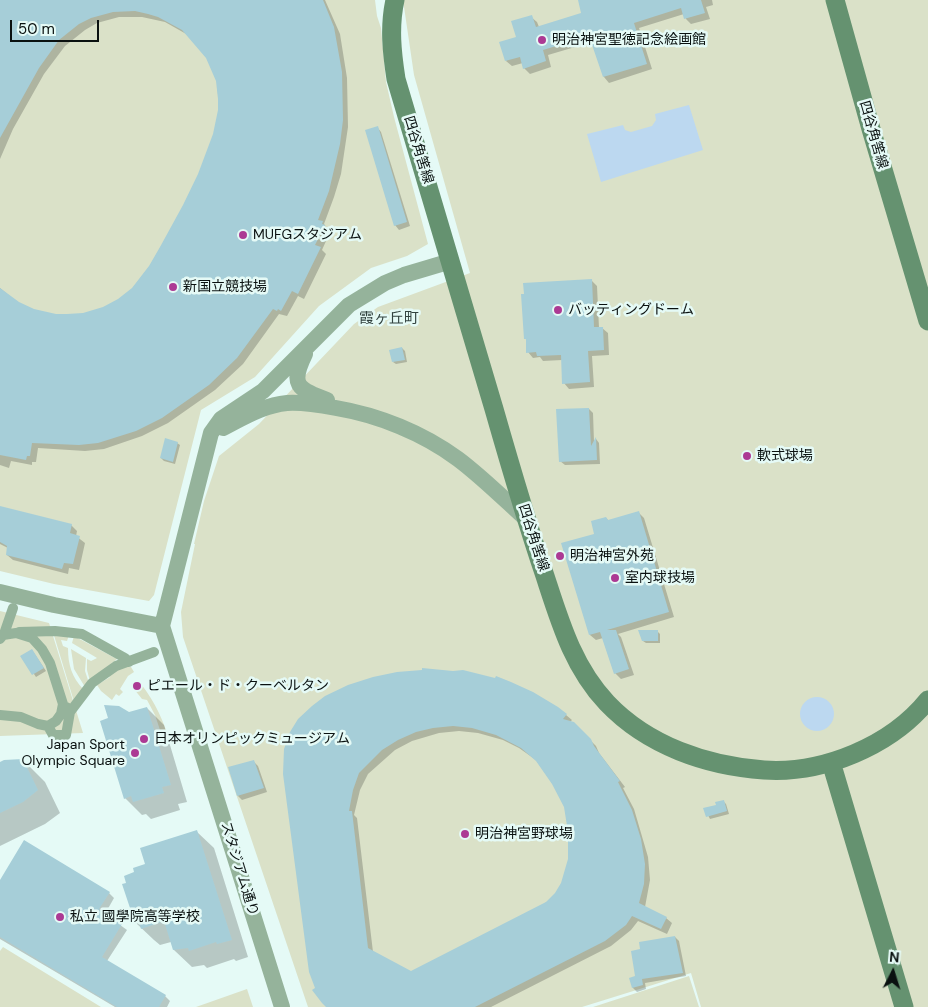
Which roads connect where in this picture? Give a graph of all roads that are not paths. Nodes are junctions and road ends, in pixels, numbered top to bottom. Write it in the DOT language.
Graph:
graph roads {
  1 [pos="835,0"];
  2 [pos="392,6"];
  3 [pos="451,262"];
  4 [pos="913,269"];
  5 [pos="928,298"];
  6 [pos="928,321"];
  7 [pos="309,346"];
  8 [pos="369,415"];
  9 [pos="212,433"];
  10 [pos="526,520"];
  11 [pos="0,592"];
  12 [pos="13,608"];
  13 [pos="162,626"];
  14 [pos="16,632"];
  15 [pos="1,637"];
  16 [pos="154,652"];
  17 [pos="129,662"];
  18 [pos="928,700"];
  19 [pos="66,709"];
  20 [pos="0,715"];
  21 [pos="48,726"];
  22 [pos="831,762"];
  23 [pos="282,1007"];
  24 [pos="904,1007"];
  1 -- 4 [label="main road, 四谷角筈線"];
  2 -- 3 [label="main road, 四谷角筈線"];
  3 -- 7 [label="street"];
  3 -- 10 [label="main road, 四谷角筈線"];
  4 -- 5 [label="main road, 四谷角筈線"];
  4 -- 6 [label="main road, 四谷角筈線"];
  7 -- 8 [label="street"];
  7 -- 9 [label="street"];
  8 -- 9 [label="street"];
  8 -- 10 [label="street"];
  9 -- 13 [label="street"];
  10 -- 22 [label="main road, 四谷角筈線"];
  11 -- 13 [label="street"];
  12 -- 15 [label="street"];
  13 -- 23 [label="street, スタジアム通り"];
  14 -- 15 [label="street"];
  14 -- 17 [label="street"];
  14 -- 19 [label="street"];
  16 -- 17 [label="street"];
  17 -- 19 [label="street"];
  18 -- 22 [label="main road, 四谷角筈線"];
  19 -- 21 [label="street"];
  19 -- 21 [label="street"];
  20 -- 21 [label="street"];
  22 -- 24 [label="main road"];
}
